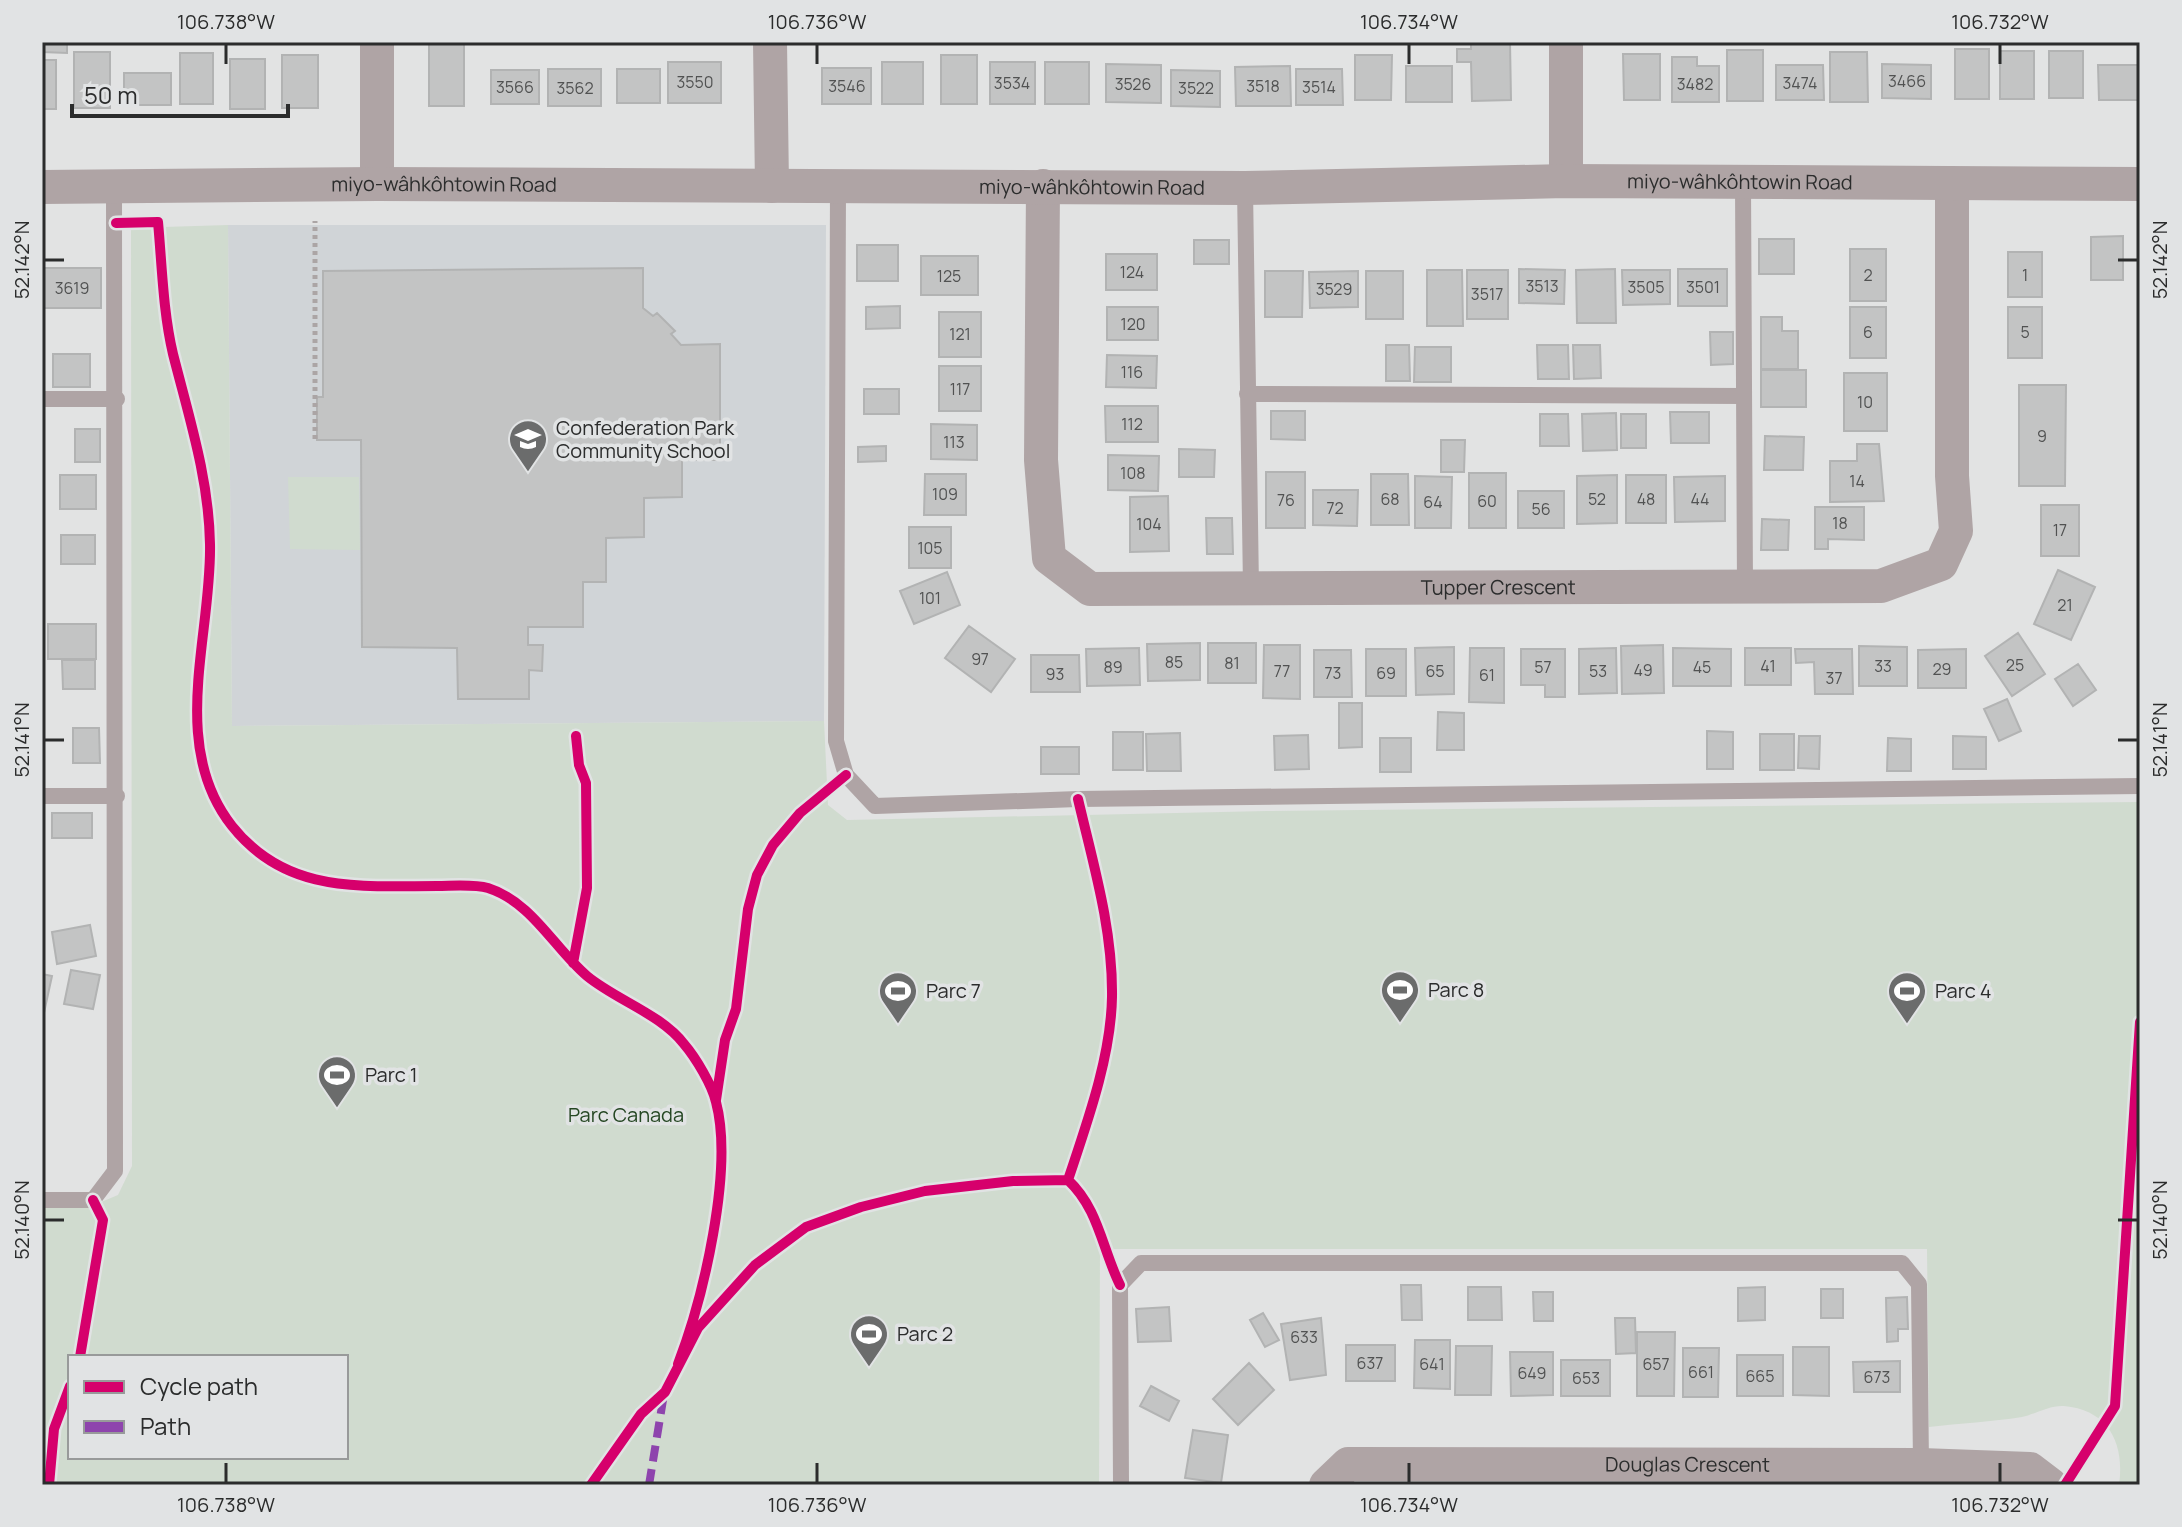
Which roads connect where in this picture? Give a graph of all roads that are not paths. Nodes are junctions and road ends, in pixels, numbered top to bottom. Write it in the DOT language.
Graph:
graph roads {
  1 [pos="377,42"];
  2 [pos="770,42"];
  3 [pos="1566,42"];
  4 [pos="1566,181"];
  5 [pos="1743,183"];
  6 [pos="377,184"];
  7 [pos="1952,184"];
  8 [pos="2140,184"];
  9 [pos="114,185"];
  10 [pos="772,186"];
  11 [pos="1043,186"];
  12 [pos="42,187"];
  13 [pos="838,187"];
  14 [pos="1245,188"];
  15 [pos="1247,394"];
  16 [pos="1744,396"];
  17 [pos="42,399"];
  18 [pos="117,399"];
  19 [pos="1251,588"];
  20 [pos="1745,588"];
  21 [pos="2140,786"];
  22 [pos="42,796"];
  23 [pos="117,796"];
  24 [pos="42,1200"];
  25 [pos="1921,1465"];
  26 [pos="1121,1485"];
  27 [pos="1326,1485"];
  28 [pos="2051,1485"];
  1 -- 6 [label="street"];
  2 -- 10 [label="street"];
  3 -- 4 [label="street"];
  4 -- 5 [label="street, miyo-wâhkôhtowin Road"];
  4 -- 14 [label="street, miyo-wâhkôhtowin Road"];
  5 -- 7 [label="street, miyo-wâhkôhtowin Road"];
  5 -- 16 [label="lane"];
  6 -- 9 [label="street, miyo-wâhkôhtowin Road"];
  6 -- 10 [label="street, miyo-wâhkôhtowin Road"];
  7 -- 8 [label="street, miyo-wâhkôhtowin Road"];
  7 -- 20 [label="street, Tupper Crescent"];
  9 -- 12 [label="street, miyo-wâhkôhtowin Road"];
  9 -- 18 [label="lane"];
  10 -- 13 [label="street, miyo-wâhkôhtowin Road"];
  11 -- 13 [label="street, miyo-wâhkôhtowin Road"];
  11 -- 14 [label="street, miyo-wâhkôhtowin Road"];
  11 -- 19 [label="street, Tupper Crescent"];
  13 -- 21 [label="lane"];
  14 -- 15 [label="lane"];
  15 -- 16 [label="lane"];
  15 -- 19 [label="lane"];
  16 -- 20 [label="lane"];
  17 -- 18 [label="lane"];
  18 -- 23 [label="lane"];
  19 -- 20 [label="street, Tupper Crescent"];
  22 -- 23 [label="lane"];
  23 -- 24 [label="lane"];
  25 -- 26 [label="lane"];
  25 -- 27 [label="street, Douglas Crescent"];
  25 -- 28 [label="street, Douglas Crescent"];
}
